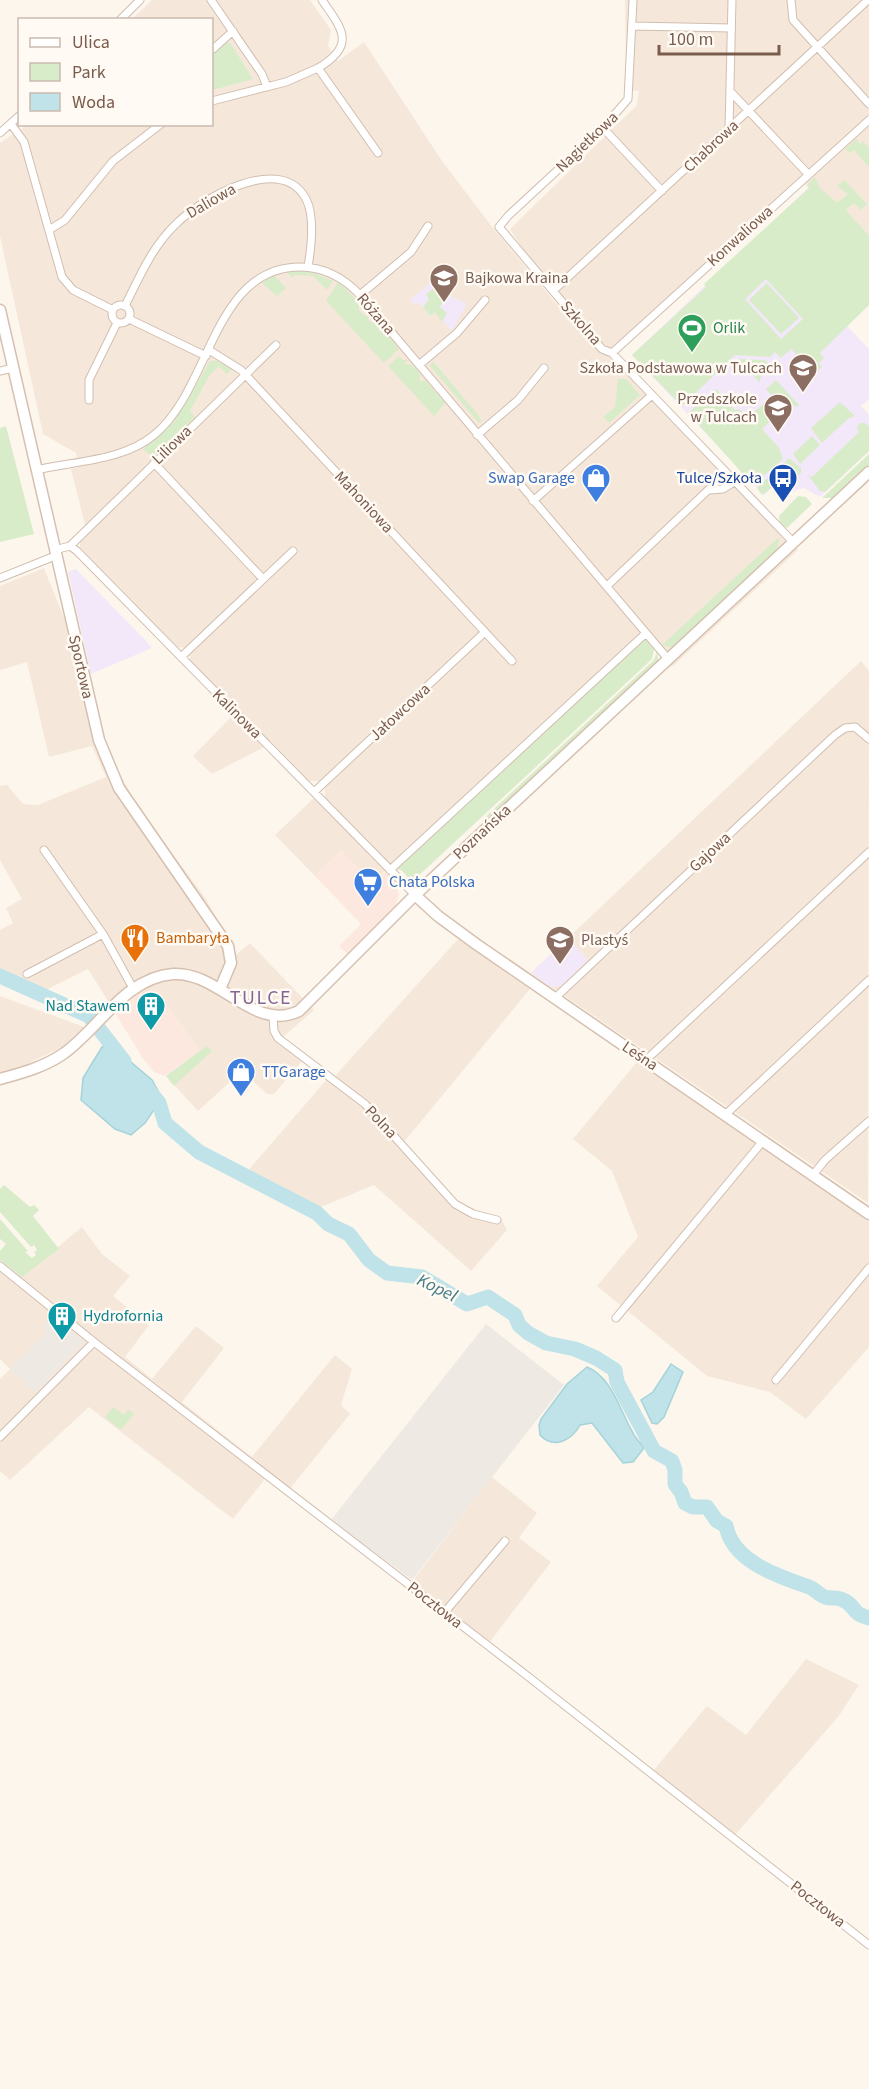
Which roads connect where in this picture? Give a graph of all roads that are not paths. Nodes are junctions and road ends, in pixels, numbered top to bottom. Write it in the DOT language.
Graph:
graph roads {
  1 [pos="140,0"];
  2 [pos="211,0"];
  3 [pos="322,0"];
  4 [pos="633,0"];
  5 [pos="732,0"];
  6 [pos="791,0"];
  7 [pos="868,0"];
  8 [pos="122,18"];
  9 [pos="632,27"];
  10 [pos="731,28"];
  11 [pos="233,31"];
  12 [pos="817,47"];
  13 [pos="213,49"];
  14 [pos="318,68"];
  15 [pos="267,87"];
  16 [pos="730,91"];
  17 [pos="213,101"];
  18 [pos="869,104"];
  19 [pos="748,111"];
  20 [pos="18,117"];
  21 [pos="869,120"];
  22 [pos="11,124"];
  23 [pos="158,126"];
  24 [pos="603,128"];
  25 [pos="729,129"];
  26 [pos="0,134"];
  27 [pos="378,153"];
  28 [pos="808,174"];
  29 [pos="662,191"];
  30 [pos="428,226"];
  31 [pos="499,228"];
  32 [pos="49,230"];
  33 [pos="308,267"];
  34 [pos="553,291"];
  35 [pos="360,295"];
  36 [pos="485,300"];
  37 [pos="125,306"];
  38 [pos="0,310"];
  39 [pos="113,310"];
  40 [pos="129,318"];
  41 [pos="117,322"];
  42 [pos="276,345"];
  43 [pos="208,353"];
  44 [pos="612,353"];
  45 [pos="419,365"];
  46 [pos="13,368"];
  47 [pos="544,368"];
  48 [pos="0,371"];
  49 [pos="245,374"];
  50 [pos="652,395"];
  51 [pos="89,400"];
  52 [pos="477,435"];
  53 [pos="154,463"];
  54 [pos="36,470"];
  55 [pos="869,472"];
  56 [pos="726,473"];
  57 [pos="734,482"];
  58 [pos="710,490"];
  59 [pos="533,501"];
  60 [pos="793,542"];
  61 [pos="70,546"];
  62 [pos="293,550"];
  63 [pos="55,553"];
  64 [pos="0,578"];
  65 [pos="263,579"];
  66 [pos="607,586"];
  67 [pos="485,632"];
  68 [pos="646,633"];
  69 [pos="180,657"];
  70 [pos="668,659"];
  71 [pos="512,661"];
  72 [pos="869,739"];
  73 [pos="314,792"];
  74 [pos="44,850"];
  75 [pos="869,852"];
  76 [pos="390,870"];
  77 [pos="415,895"];
  78 [pos="103,934"];
  79 [pos="27,974"];
  80 [pos="869,980"];
  81 [pos="220,989"];
  82 [pos="134,990"];
  83 [pos="555,998"];
  84 [pos="273,1016"];
  85 [pos="646,1060"];
  86 [pos="0,1079"];
  87 [pos="725,1115"];
  88 [pos="869,1121"];
  89 [pos="763,1141"];
  90 [pos="813,1175"];
  91 [pos="869,1214"];
  92 [pos="497,1220"];
  93 [pos="0,1266"];
  94 [pos="869,1268"];
  95 [pos="616,1318"];
  96 [pos="94,1342"];
  97 [pos="776,1380"];
  98 [pos="0,1437"];
  99 [pos="505,1541"];
  100 [pos="444,1612"];
  101 [pos="869,1945"];
  1 -- 8 [label="street"];
  2 -- 11 [label="street"];
  3 -- 14 [label="street"];
  4 -- 9 [label="street, Nagietkowa"];
  5 -- 10 [label="street"];
  6 -- 12 [label="street"];
  7 -- 12 [label="street, Chabrowa"];
  9 -- 10 [label="street"];
  9 -- 24 [label="street, Nagietkowa"];
  10 -- 16 [label="street"];
  11 -- 13 [label="street"];
  11 -- 15 [label="street"];
  12 -- 18 [label="street"];
  12 -- 19 [label="street, Chabrowa"];
  14 -- 15 [label="street"];
  14 -- 27 [label="street"];
  15 -- 17 [label="street"];
  16 -- 19 [label="street"];
  16 -- 25 [label="street"];
  19 -- 25 [label="street, Chabrowa"];
  19 -- 28 [label="street"];
  20 -- 22 [label="street"];
  21 -- 28 [label="street, Konwaliowa"];
  22 -- 26 [label="street"];
  22 -- 32 [label="street"];
  23 -- 32 [label="street"];
  24 -- 29 [label="street"];
  24 -- 31 [label="street, Nagietkowa"];
  25 -- 29 [label="street, Chabrowa"];
  28 -- 44 [label="street, Konwaliowa"];
  29 -- 34 [label="street, Chabrowa"];
  30 -- 35 [label="street"];
  31 -- 34 [label="street, Szkolna"];
  32 -- 39 [label="street"];
  33 -- 35 [label="street, Różana"];
  33 -- 37 [label="street, Daliowa"];
  33 -- 43 [label="street, Różana"];
  34 -- 44 [label="street, Szkolna"];
  35 -- 45 [label="street, Różana"];
  36 -- 45 [label="street"];
  37 -- 39 [label="street"];
  37 -- 40 [label="street"];
  38 -- 46 [label="street, Sportowa"];
  39 -- 41 [label="street"];
  40 -- 41 [label="street"];
  40 -- 43 [label="street, Mahoniowa"];
  41 -- 51 [label="street"];
  42 -- 49 [label="street, Liliowa"];
  43 -- 49 [label="street, Mahoniowa"];
  43 -- 54 [label="street, Różana"];
  44 -- 50 [label="street, Szkolna"];
  45 -- 52 [label="street, Różana"];
  46 -- 48 [label="street"];
  46 -- 54 [label="street, Sportowa"];
  47 -- 52 [label="street"];
  49 -- 53 [label="street, Liliowa"];
  49 -- 67 [label="street, Mahoniowa"];
  50 -- 56 [label="street, Szkolna"];
  50 -- 59 [label="street"];
  52 -- 59 [label="street, Różana"];
  53 -- 61 [label="street, Liliowa"];
  53 -- 65 [label="street"];
  54 -- 63 [label="street, Sportowa"];
  55 -- 60 [label="street, Poznańska"];
  56 -- 57 [label="street, Szkolna"];
  56 -- 58 [label="street"];
  57 -- 58 [label="street"];
  57 -- 60 [label="street, Szkolna"];
  58 -- 66 [label="street"];
  59 -- 66 [label="street, Różana"];
  60 -- 70 [label="street, Poznańska"];
  61 -- 63 [label="street"];
  61 -- 69 [label="street, Kalinowa"];
  62 -- 65 [label="street"];
  63 -- 64 [label="street"];
  63 -- 81 [label="street, Sportowa"];
  65 -- 69 [label="street"];
  66 -- 68 [label="street, Różana"];
  67 -- 71 [label="street, Mahoniowa"];
  67 -- 73 [label="street, Jałowcowa"];
  68 -- 70 [label="street, Różana"];
  68 -- 76 [label="street, Poznańska"];
  69 -- 73 [label="street, Kalinowa"];
  70 -- 77 [label="street, Poznańska"];
  72 -- 83 [label="street, Gajowa"];
  73 -- 76 [label="street, Kalinowa"];
  74 -- 78 [label="street"];
  75 -- 85 [label="street"];
  76 -- 77 [label="street, Kalinowa"];
  77 -- 83 [label="street, Leśna"];
  77 -- 84 [label="street, Poznańska"];
  78 -- 79 [label="street"];
  78 -- 82 [label="street"];
  80 -- 87 [label="street"];
  81 -- 82 [label="street"];
  81 -- 84 [label="street"];
  82 -- 86 [label="street"];
  83 -- 85 [label="street, Leśna"];
  84 -- 92 [label="street, Polna"];
  85 -- 87 [label="street, Leśna"];
  87 -- 89 [label="street, Leśna"];
  88 -- 90 [label="street"];
  89 -- 90 [label="street, Leśna"];
  89 -- 95 [label="street"];
  90 -- 91 [label="street, Leśna"];
  93 -- 96 [label="street, Pocztowa"];
  94 -- 97 [label="street"];
  96 -- 98 [label="street"];
  96 -- 100 [label="street, Pocztowa"];
  99 -- 100 [label="street"];
  100 -- 101 [label="street, Pocztowa"];
}
